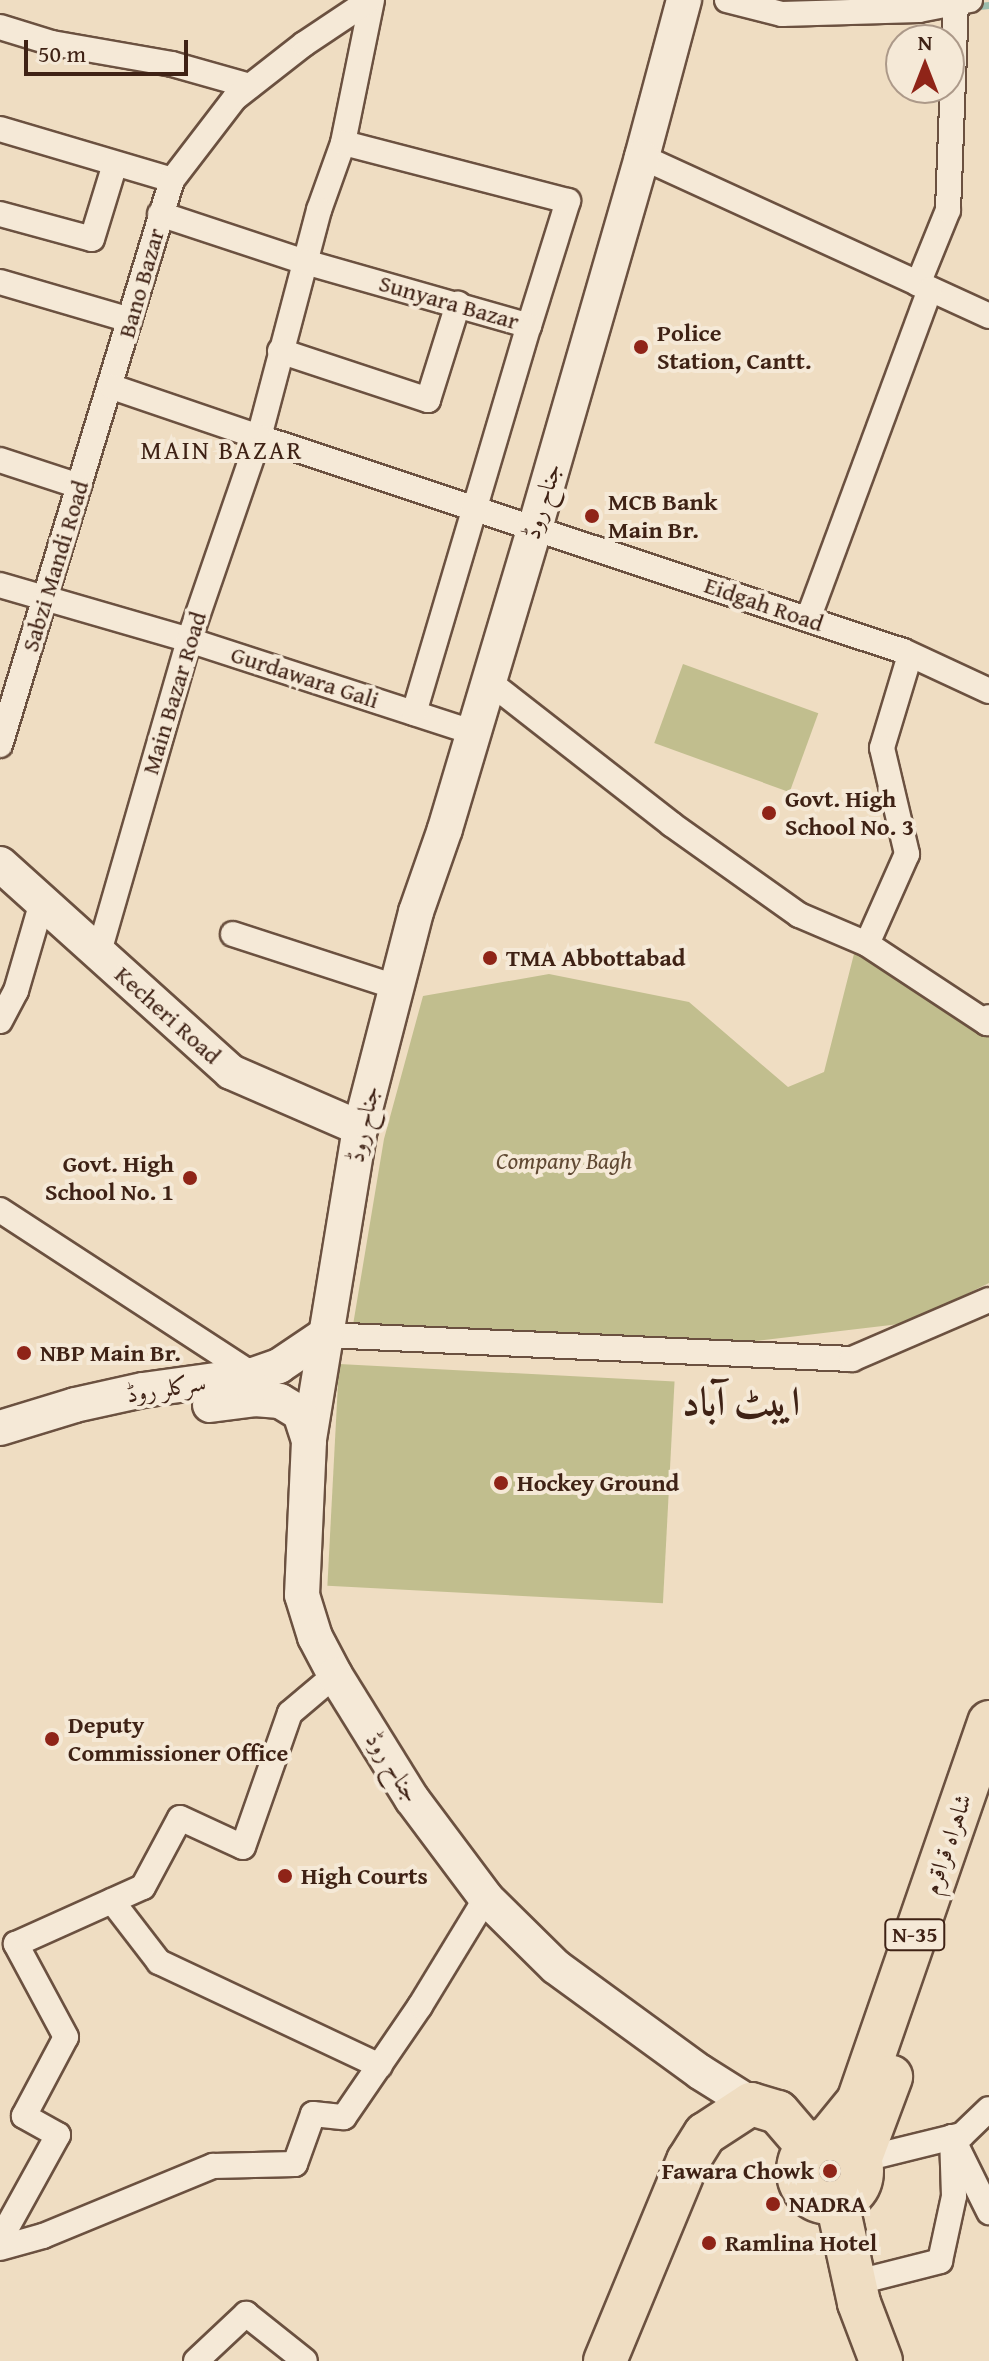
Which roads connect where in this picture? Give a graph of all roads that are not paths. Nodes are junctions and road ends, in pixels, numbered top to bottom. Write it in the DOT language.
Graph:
graph roads {
  1 [pos="371,0"];
  2 [pos="684,0"];
  3 [pos="727,0"];
  4 [pos="964,2"];
  5 [pos="0,27"];
  6 [pos="250,86"];
  7 [pos="0,129"];
  8 [pos="343,143"];
  9 [pos="642,157"];
  10 [pos="115,164"];
  11 [pos="172,180"];
  12 [pos="0,214"];
  13 [pos="160,214"];
  14 [pos="305,262"];
  15 [pos="0,282"];
  16 [pos="924,287"];
  17 [pos="458,304"];
  18 [pos="989,316"];
  19 [pos="130,320"];
  20 [pos="529,326"];
  21 [pos="280,351"];
  22 [pos="112,387"];
  23 [pos="259,437"];
  24 [pos="0,460"];
  25 [pos="79,486"];
  26 [pos="475,510"];
  27 [pos="535,527"];
  28 [pos="0,585"];
  29 [pos="44,599"];
  30 [pos="808,619"];
  31 [pos="189,640"];
  32 [pos="910,655"];
  33 [pos="487,680"];
  34 [pos="989,691"];
  35 [pos="414,713"];
  36 [pos="472,732"];
  37 [pos="0,745"];
  38 [pos="0,864"];
  39 [pos="42,902"];
  40 [pos="233,934"];
  41 [pos="867,944"];
  42 [pos="99,952"];
  43 [pos="396,987"];
  44 [pos="989,1017"];
  45 [pos="0,1021"];
  46 [pos="360,1128"];
  47 [pos="0,1210"];
  48 [pos="989,1300"];
  49 [pos="325,1335"];
  50 [pos="254,1387"];
  51 [pos="315,1405"];
  52 [pos="0,1428"];
  53 [pos="309,1441"];
  54 [pos="0,1453"];
  55 [pos="335,1675"];
  56 [pos="989,1722"];
  57 [pos="989,1797"];
  58 [pos="486,1898"];
  59 [pos="112,1901"];
  60 [pos="380,2066"];
  61 [pos="751,2104"];
  62 [pos="989,2109"];
  63 [pos="952,2137"];
  64 [pos="832,2149"];
  65 [pos="837,2202"];
  66 [pos="989,2212"];
  67 [pos="0,2240"];
  68 [pos="0,2248"];
  69 [pos="854,2283"];
  70 [pos="196,2361"];
  71 [pos="305,2361"];
  72 [pos="605,2361"];
  73 [pos="881,2361"];
  1 -- 6 [label="street, Bano Bazar"];
  1 -- 8 [label="street, Main Bazar Road"];
  2 -- 9 [label="main road, جناح روڈ"];
  3 -- 4 [label="street"];
  4 -- 16 [label="street"];
  5 -- 6 [label="street"];
  6 -- 11 [label="street, Bano Bazar"];
  7 -- 10 [label="street"];
  8 -- 14 [label="street, Main Bazar Road"];
  8 -- 20 [label="street, Sunyara Bazar"];
  9 -- 16 [label="street"];
  9 -- 27 [label="main road, جناح روڈ"];
  10 -- 11 [label="street"];
  10 -- 12 [label="street"];
  11 -- 13 [label="street, Bano Bazar"];
  13 -- 14 [label="street, Sunyara Bazar"];
  13 -- 19 [label="street, Bano Bazar"];
  14 -- 17 [label="street, Sunyara Bazar"];
  14 -- 21 [label="street, Main Bazar Road"];
  15 -- 19 [label="street"];
  16 -- 18 [label="street"];
  16 -- 30 [label="street"];
  17 -- 20 [label="street, Sunyara Bazar"];
  17 -- 21 [label="street"];
  19 -- 22 [label="street, Bano Bazar"];
  20 -- 26 [label="street"];
  21 -- 23 [label="street, Main Bazar Road"];
  22 -- 23 [label="street"];
  22 -- 25 [label="street, Sabzi Mandi Road"];
  23 -- 26 [label="street"];
  23 -- 31 [label="street, Main Bazar Road"];
  24 -- 25 [label="street"];
  25 -- 29 [label="street, Sabzi Mandi Road"];
  26 -- 27 [label="street"];
  26 -- 35 [label="street"];
  27 -- 30 [label="street, Eidgah Road"];
  27 -- 33 [label="main road, جناح روڈ"];
  28 -- 29 [label="street, Gurdawara Gali"];
  29 -- 31 [label="street, Gurdawara Gali"];
  29 -- 37 [label="street, Sabzi Mandi Road"];
  30 -- 32 [label="street, Eidgah Road"];
  31 -- 35 [label="street, Gurdawara Gali"];
  31 -- 42 [label="street, Main Bazar Road"];
  32 -- 34 [label="street, Eidgah Road"];
  32 -- 41 [label="street"];
  33 -- 36 [label="main road, جناح روڈ"];
  33 -- 41 [label="street"];
  35 -- 36 [label="street, Gurdawara Gali"];
  36 -- 43 [label="main road, جناح روڈ"];
  38 -- 39 [label="main road, Kecheri Road"];
  39 -- 42 [label="main road, Kecheri Road"];
  39 -- 45 [label="street"];
  40 -- 43 [label="street"];
  41 -- 44 [label="street"];
  42 -- 46 [label="main road, Kecheri Road"];
  43 -- 46 [label="main road, جناح روڈ"];
  46 -- 49 [label="main road, جناح روڈ"];
  47 -- 50 [label="street"];
  48 -- 49 [label="street"];
  49 -- 50 [label="main road, سرکلر روڈ"];
  49 -- 51 [label="main road, جناح روڈ"];
  50 -- 51 [label="main road"];
  50 -- 52 [label="main road, سرکلر روڈ"];
  50 -- 53 [label="main road"];
  50 -- 54 [label="main road, سرکلر روڈ"];
  51 -- 53 [label="main road, جناح روڈ"];
  53 -- 55 [label="main road, جناح روڈ"];
  55 -- 58 [label="main road, جناح روڈ"];
  55 -- 59 [label="street"];
  56 -- 64 [label="highway, شاہراہ قراقرم / N-35"];
  57 -- 64 [label="highway, شاہراہ قراقرم / N-35"];
  58 -- 60 [label="street"];
  58 -- 61 [label="main road, جناح روڈ"];
  59 -- 60 [label="street"];
  59 -- 67 [label="street"];
  60 -- 68 [label="street"];
  61 -- 64 [label="highway"];
  61 -- 72 [label="highway"];
  62 -- 63 [label="street"];
  63 -- 64 [label="street"];
  63 -- 66 [label="street"];
  63 -- 69 [label="street"];
  64 -- 65 [label="highway, شاہراہ قراقرم / N-35"];
  64 -- 65 [label="highway, شاہراہ قراقرم / N-35"];
  65 -- 69 [label="highway"];
  69 -- 73 [label="highway"];
  70 -- 71 [label="street"];
}
